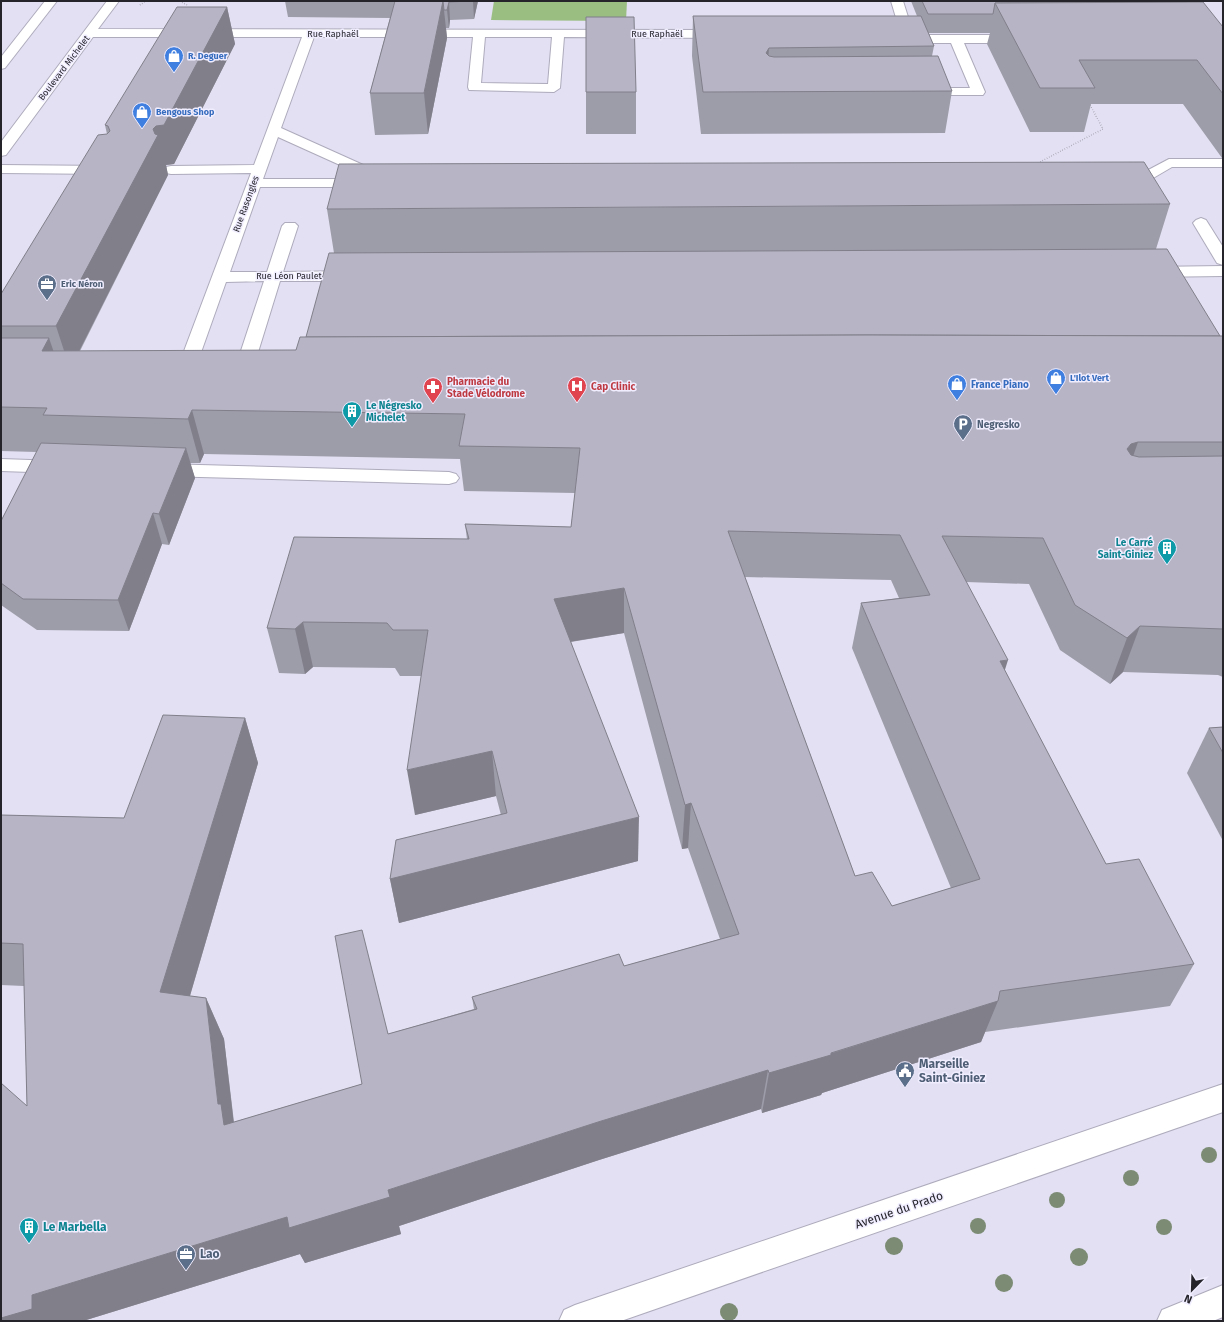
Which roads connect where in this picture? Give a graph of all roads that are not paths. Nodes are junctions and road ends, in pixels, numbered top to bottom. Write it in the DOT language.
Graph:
graph roads {
  1 [pos="51,1"];
  2 [pos="113,1"];
  3 [pos="897,1"];
  4 [pos="90,33"];
  5 [pos="309,34"];
  6 [pos="479,34"];
  7 [pos="558,34"];
  8 [pos="737,34"];
  9 [pos="892,34"];
  10 [pos="907,34"];
  11 [pos="956,39"];
  12 [pos="1027,39"];
  13 [pos="1,65"];
  14 [pos="914,92"];
  15 [pos="274,130"];
  16 [pos="8,134"];
  17 [pos="1,152"];
  18 [pos="1223,163"];
  19 [pos="1,169"];
  20 [pos="113,170"];
  21 [pos="171,170"];
  22 [pos="256,176"];
  23 [pos="1106,181"];
  24 [pos="1201,223"];
  25 [pos="290,226"];
  26 [pos="1223,260"];
  27 [pos="1223,271"];
  28 [pos="1137,272"];
  29 [pos="274,276"];
  30 [pos="365,276"];
  31 [pos="219,277"];
  32 [pos="263,374"];
  33 [pos="183,375"];
  34 [pos="1,465"];
  35 [pos="82,468"];
  36 [pos="145,470"];
  37 [pos="449,478"];
  38 [pos="1223,1098"];
  39 [pos="1223,1302"];
  40 [pos="575,1321"];
  41 [pos="1173,1321"];
  1 -- 13 [label="street"];
  2 -- 4 [label="street, Boulevard Michelet"];
  3 -- 10 [label="street"];
  4 -- 5 [label="street, Rue Raphaël"];
  4 -- 16 [label="street, Boulevard Michelet"];
  5 -- 6 [label="street, Rue Raphaël"];
  5 -- 15 [label="street, Rue Rasongles"];
  6 -- 7 [label="street, Rue Raphaël"];
  6 -- 7 [label="street"];
  7 -- 8 [label="street, Rue Raphaël"];
  9 -- 10 [label="street"];
  10 -- 11 [label="street"];
  11 -- 12 [label="street"];
  11 -- 14 [label="street"];
  15 -- 22 [label="street, Rue Rasongles"];
  15 -- 22 [label="street"];
  16 -- 17 [label="street, Boulevard Michelet"];
  18 -- 23 [label="street"];
  19 -- 20 [label="street"];
  21 -- 22 [label="street"];
  22 -- 31 [label="street, Rue Rasongles"];
  24 -- 26 [label="street"];
  25 -- 29 [label="street"];
  27 -- 28 [label="street"];
  29 -- 30 [label="street, Rue Léon Paulet"];
  29 -- 31 [label="street, Rue Léon Paulet"];
  29 -- 32 [label="street"];
  31 -- 33 [label="street, Rue Rasongles"];
  34 -- 35 [label="street"];
  36 -- 37 [label="street"];
  38 -- 40 [label="street, Avenue du Prado"];
  39 -- 41 [label="street"];
}
